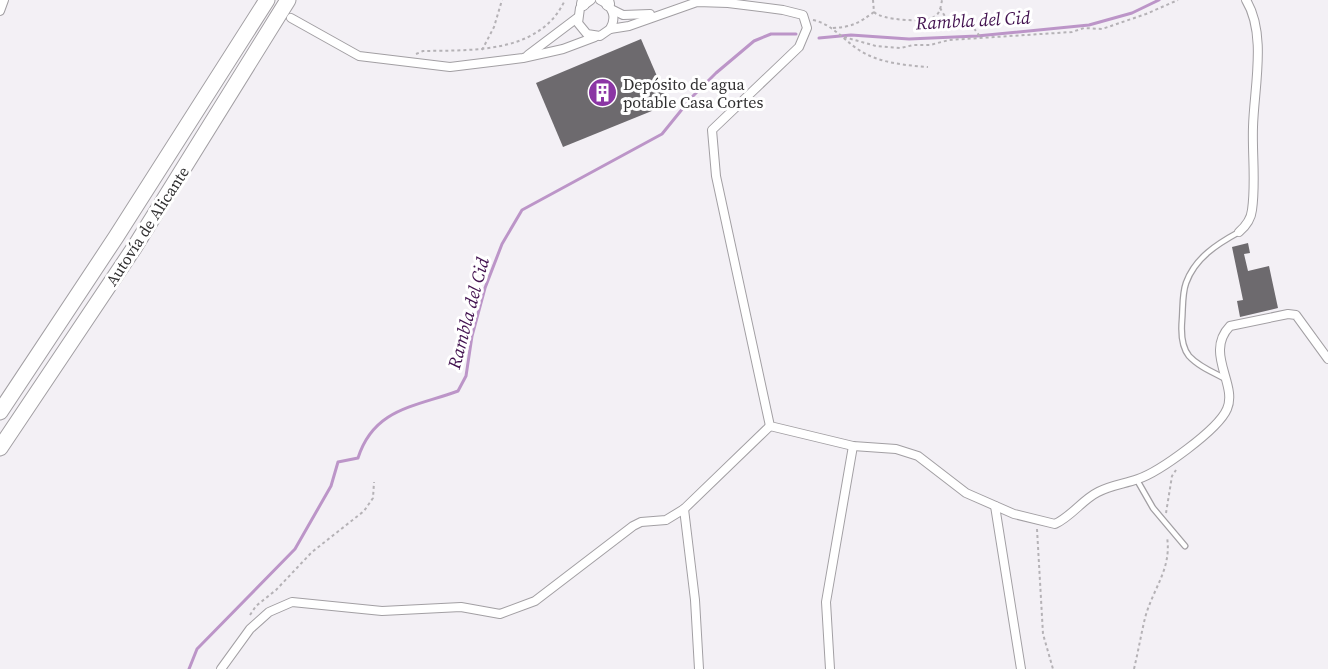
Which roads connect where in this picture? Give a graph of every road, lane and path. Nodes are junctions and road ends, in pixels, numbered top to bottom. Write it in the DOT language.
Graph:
graph roads {
  1 [pos="4,0"];
  2 [pos="267,0"];
  3 [pos="288,0"];
  4 [pos="502,0"];
  5 [pos="565,0"];
  6 [pos="873,0"];
  7 [pos="942,0"];
  8 [pos="1178,0"];
  9 [pos="1246,0"];
  10 [pos="586,2"];
  11 [pos="726,2"];
  12 [pos="607,4"];
  13 [pos="940,8"];
  14 [pos="671,10"];
  15 [pos="0,11"];
  16 [pos="874,12"];
  17 [pos="291,18"];
  18 [pos="577,18"];
  19 [pos="804,18"];
  20 [pos="831,28"];
  21 [pos="610,29"];
  22 [pos="596,36"];
  23 [pos="844,37"];
  24 [pos="981,38"];
  25 [pos="482,50"];
  26 [pos="411,57"];
  27 [pos="523,58"];
  28 [pos="928,67"];
  29 [pos="1239,232"];
  30 [pos="1328,359"];
  31 [pos="1224,378"];
  32 [pos="0,412"];
  33 [pos="770,426"];
  34 [pos="853,446"];
  35 [pos="0,448"];
  36 [pos="1180,463"];
  37 [pos="1137,480"];
  38 [pos="374,482"];
  39 [pos="995,506"];
  40 [pos="684,509"];
  41 [pos="1036,521"];
  42 [pos="1164,522"];
  43 [pos="1185,546"];
  44 [pos="250,629"];
  45 [pos="221,669"];
  46 [pos="699,669"];
  47 [pos="830,669"];
  48 [pos="1021,669"];
  49 [pos="1053,669"];
  50 [pos="1134,669"];
  1 -- 15 [label="street"];
  2 -- 32 [label="highway, Autovía de Alicante"];
  3 -- 35 [label="highway, Autovía de Alicante"];
  4 -- 25 [label="path"];
  5 -- 25 [label="path"];
  6 -- 16 [label="path"];
  7 -- 13 [label="path"];
  8 -- 24 [label="path"];
  9 -- 29 [label="street"];
  10 -- 18 [label="street"];
  11 -- 14 [label="street"];
  11 -- 19 [label="street"];
  12 -- 14 [label="street"];
  12 -- 21 [label="street"];
  13 -- 16 [label="path"];
  13 -- 24 [label="path"];
  14 -- 21 [label="street"];
  16 -- 20 [label="path"];
  17 -- 27 [label="street"];
  18 -- 22 [label="street"];
  18 -- 27 [label="street"];
  19 -- 20 [label="path"];
  19 -- 33 [label="street"];
  20 -- 23 [label="path"];
  21 -- 22 [label="street"];
  22 -- 27 [label="street"];
  23 -- 24 [label="path"];
  23 -- 28 [label="path"];
  25 -- 26 [label="path"];
  29 -- 31 [label="lane"];
  30 -- 31 [label="street"];
  31 -- 37 [label="street"];
  33 -- 34 [label="street"];
  33 -- 40 [label="street"];
  34 -- 39 [label="street"];
  34 -- 47 [label="street"];
  36 -- 42 [label="path"];
  37 -- 41 [label="street"];
  37 -- 42 [label="lane"];
  38 -- 44 [label="path"];
  39 -- 41 [label="street"];
  39 -- 48 [label="street"];
  40 -- 44 [label="street"];
  40 -- 46 [label="street"];
  41 -- 49 [label="path"];
  42 -- 43 [label="lane"];
  42 -- 50 [label="path"];
  44 -- 45 [label="street"];
}
